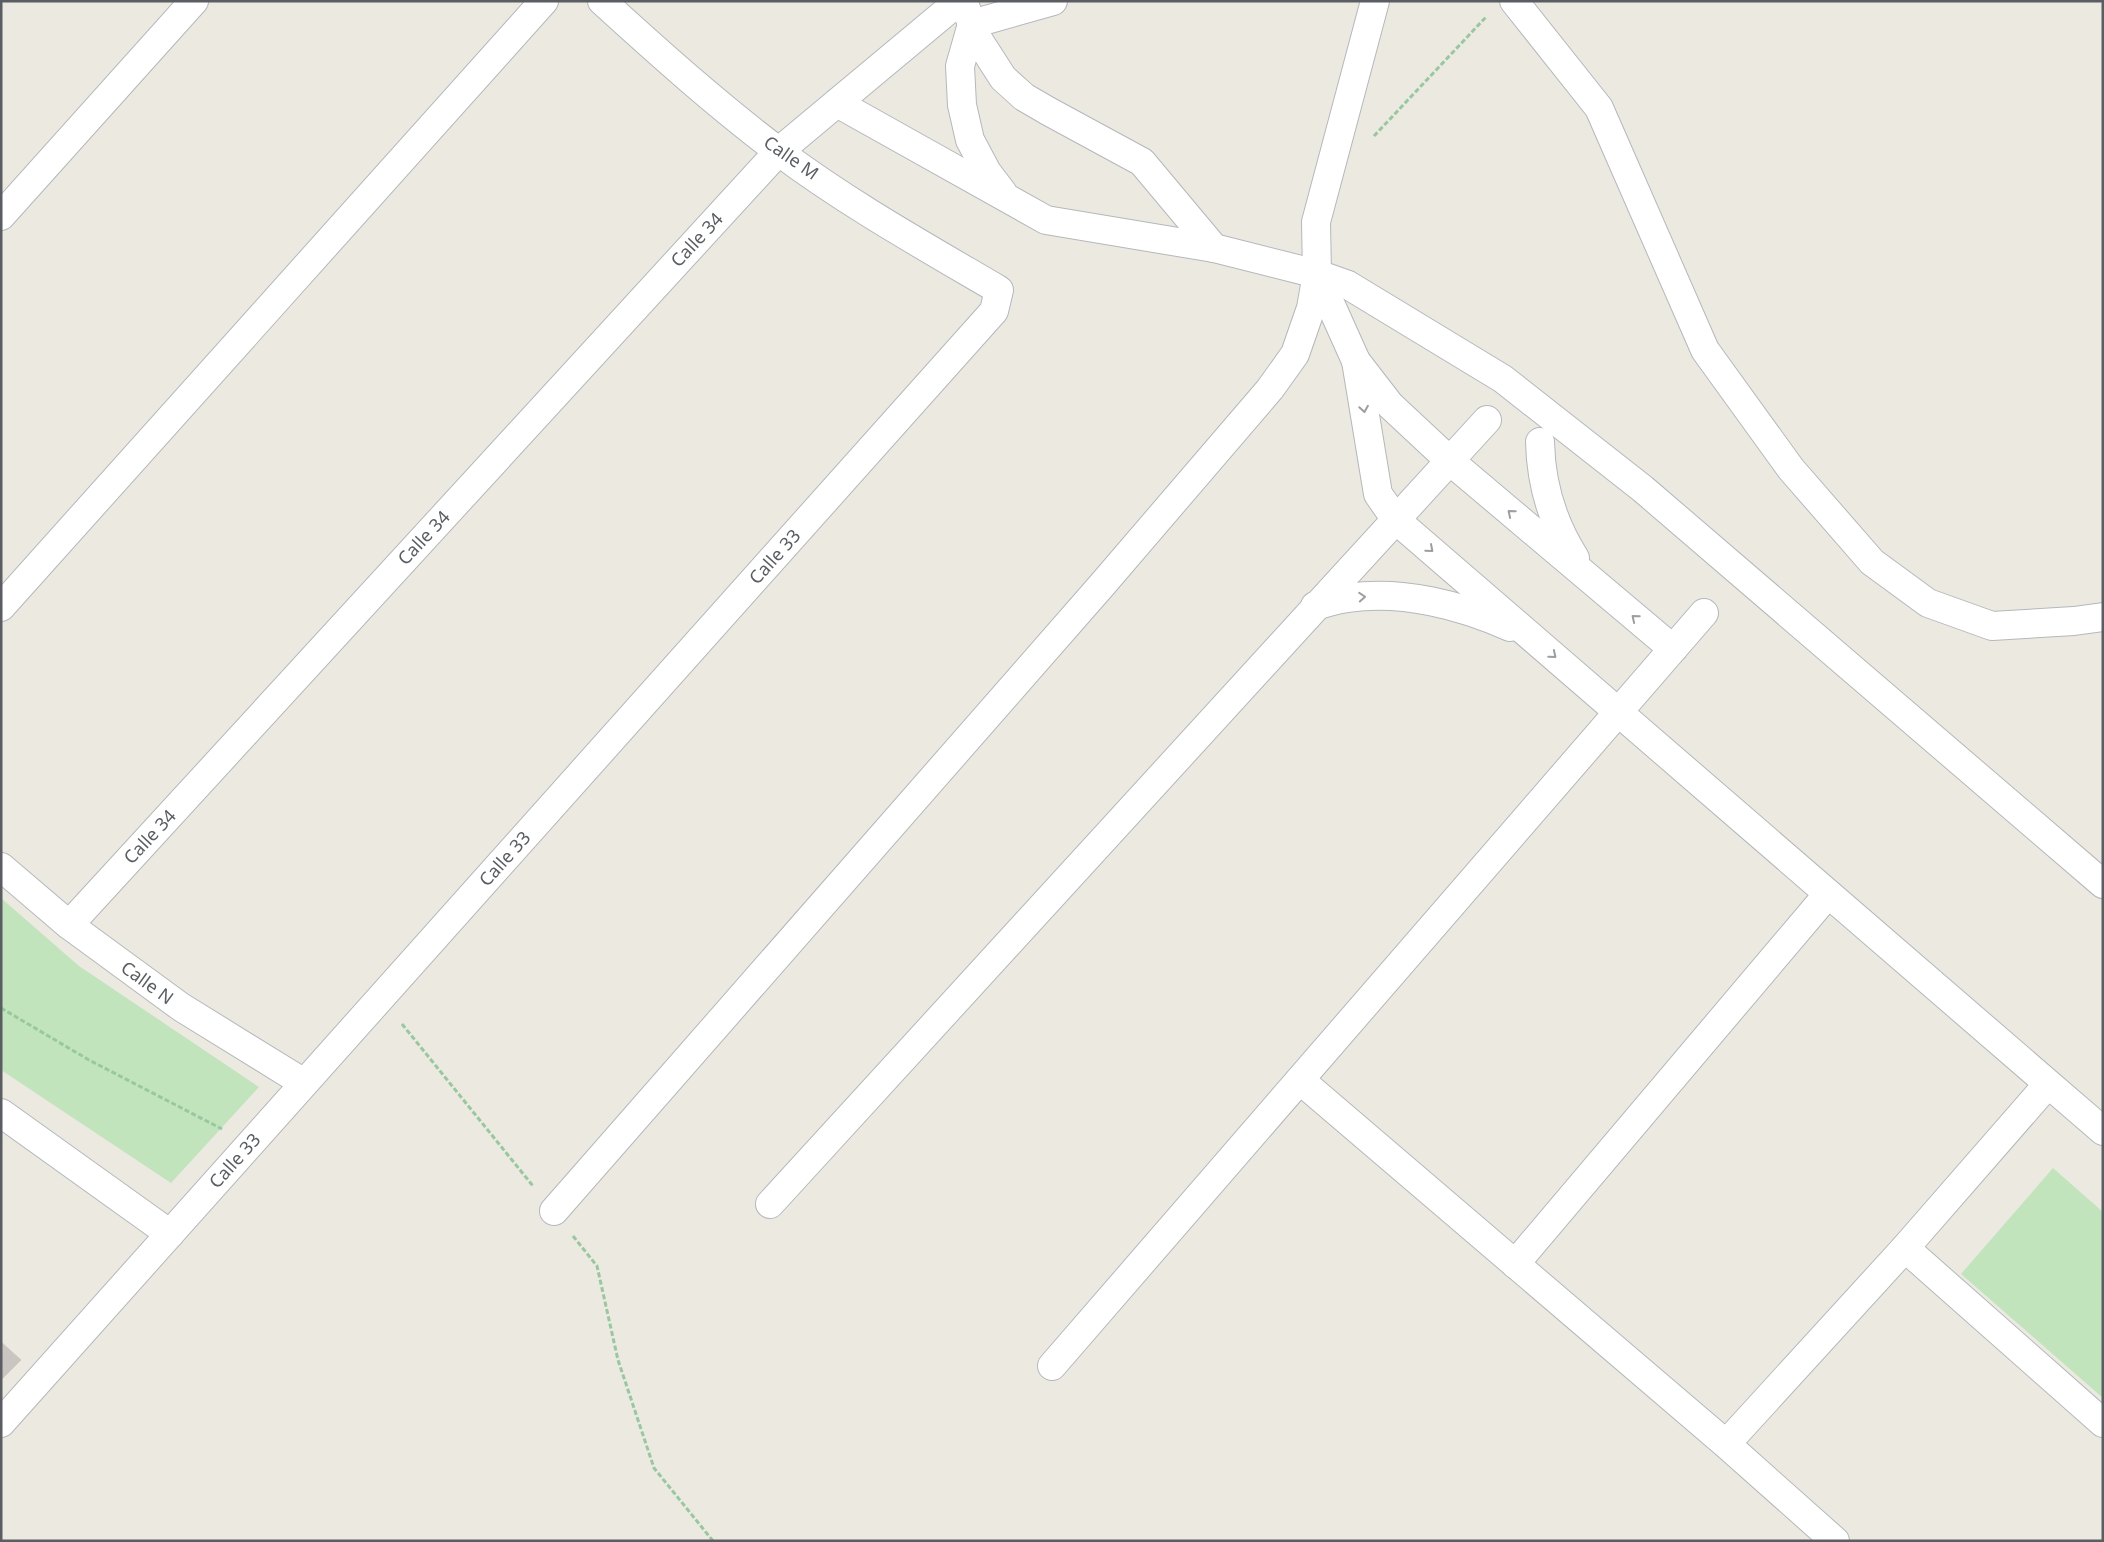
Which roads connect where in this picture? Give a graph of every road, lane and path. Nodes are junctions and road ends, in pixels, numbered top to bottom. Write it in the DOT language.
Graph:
graph roads {
  1 [pos="194,1"];
  2 [pos="544,1"];
  3 [pos="602,1"];
  4 [pos="1053,1"];
  5 [pos="1375,1"];
  6 [pos="1514,1"];
  7 [pos="965,9"];
  8 [pos="1486,16"];
  9 [pos="837,103"];
  10 [pos="1371,139"];
  11 [pos="778,152"];
  12 [pos="1006,198"];
  13 [pos="1,216"];
  14 [pos="1214,248"];
  15 [pos="1317,274"];
  16 [pos="999,290"];
  17 [pos="1356,361"];
  18 [pos="1487,420"];
  19 [pos="1540,442"];
  20 [pos="1450,461"];
  21 [pos="1396,520"];
  22 [pos="1584,575"];
  23 [pos="1315,606"];
  24 [pos="1,607"];
  25 [pos="1704,613"];
  26 [pos="2103,616"];
  27 [pos="1533,637"];
  28 [pos="1673,649"];
  29 [pos="1619,712"];
  30 [pos="1,867"];
  31 [pos="2103,884"];
  32 [pos="1828,894"];
  33 [pos="69,925"];
  34 [pos="381,998"];
  35 [pos="1,1008"];
  36 [pos="1300,1080"];
  37 [pos="304,1084"];
  38 [pos="2048,1084"];
  39 [pos="1,1113"];
  40 [pos="2103,1132"];
  41 [pos="250,1144"];
  42 [pos="770,1204"];
  43 [pos="554,1211"];
  44 [pos="170,1234"];
  45 [pos="1905,1248"];
  46 [pos="1515,1264"];
  47 [pos="1052,1366"];
  48 [pos="1,1423"];
  49 [pos="2103,1423"];
  50 [pos="1726,1444"];
  51 [pos="713,1541"];
  52 [pos="1835,1541"];
  1 -- 13 [label="street"];
  2 -- 24 [label="street"];
  3 -- 11 [label="street, Calle M"];
  4 -- 7 [label="street"];
  5 -- 15 [label="street"];
  6 -- 26 [label="street"];
  7 -- 9 [label="street, Calle 34"];
  7 -- 12 [label="street"];
  7 -- 14 [label="street"];
  8 -- 10 [label="path"];
  9 -- 11 [label="street, Calle 34"];
  9 -- 12 [label="street"];
  11 -- 16 [label="street, Calle M"];
  11 -- 33 [label="street, Calle 34"];
  12 -- 14 [label="street"];
  14 -- 15 [label="street"];
  15 -- 17 [label="street"];
  15 -- 31 [label="street"];
  15 -- 43 [label="street"];
  16 -- 34 [label="street, Calle 33"];
  17 -- 20 [label="street"];
  17 -- 21 [label="street, one-way"];
  18 -- 20 [label="street"];
  19 -- 22 [label="street"];
  20 -- 21 [label="street"];
  22 -- 20 [label="street, one-way"];
  21 -- 23 [label="street"];
  21 -- 27 [label="street, one-way"];
  28 -- 22 [label="street, one-way"];
  23 -- 27 [label="street, one-way"];
  23 -- 42 [label="street"];
  25 -- 28 [label="street"];
  27 -- 29 [label="street, one-way"];
  28 -- 29 [label="street"];
  29 -- 32 [label="street"];
  29 -- 36 [label="street"];
  30 -- 33 [label="street, Calle N"];
  32 -- 38 [label="street"];
  32 -- 46 [label="street"];
  33 -- 37 [label="street, Calle N"];
  34 -- 37 [label="street, Calle 33"];
  34 -- 43 [label="path"];
  35 -- 41 [label="path"];
  36 -- 46 [label="street"];
  36 -- 47 [label="street"];
  37 -- 41 [label="street, Calle 33"];
  38 -- 40 [label="street"];
  38 -- 45 [label="street"];
  39 -- 44 [label="street"];
  41 -- 44 [label="street, Calle 33"];
  43 -- 51 [label="path"];
  44 -- 48 [label="street, Calle 33"];
  45 -- 49 [label="street"];
  45 -- 50 [label="street"];
  46 -- 50 [label="street"];
  50 -- 52 [label="street"];
}
